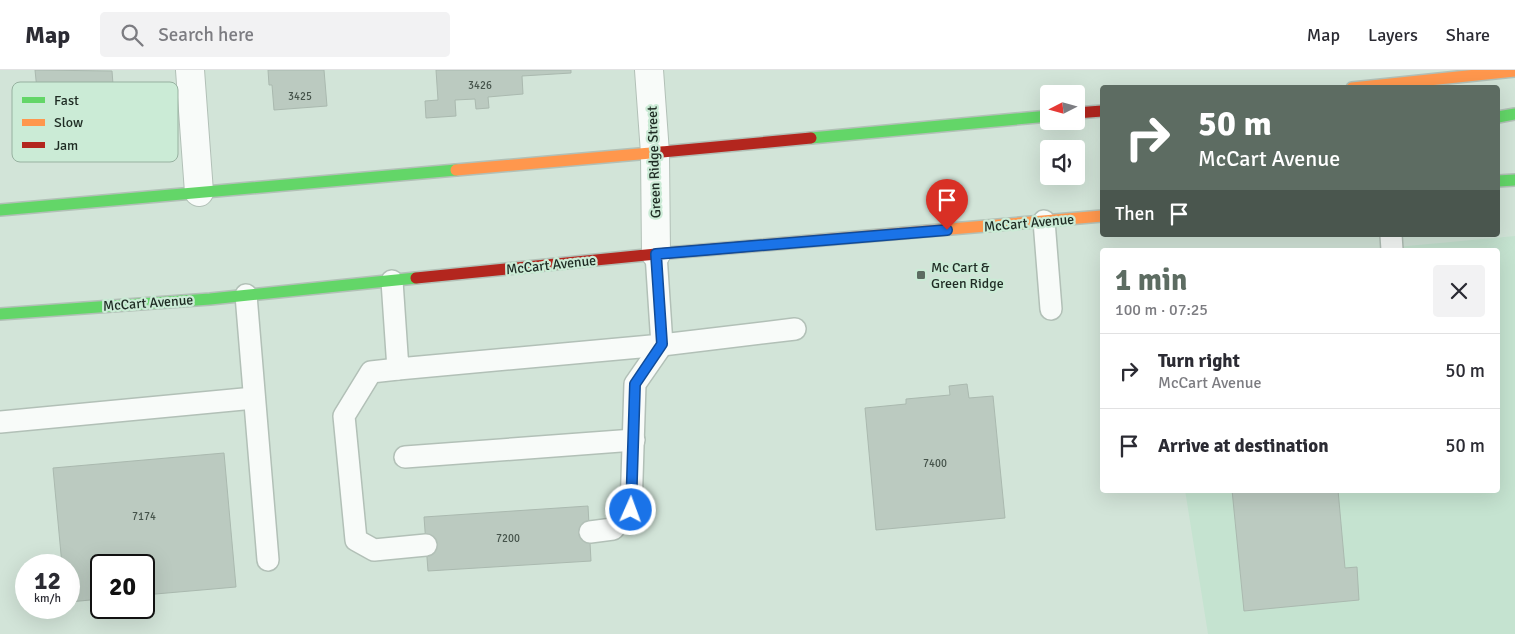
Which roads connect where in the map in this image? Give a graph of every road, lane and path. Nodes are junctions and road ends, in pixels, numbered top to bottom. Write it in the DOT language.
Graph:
graph roads {
  1 [pos="190,70"];
  2 [pos="649,70"];
  3 [pos="1515,71"];
  4 [pos="1383,81"];
  5 [pos="1365,85"];
  6 [pos="1100,111"];
  7 [pos="1085,113"];
  8 [pos="1515,114"];
  9 [pos="1040,117"];
  10 [pos="1500,117"];
  11 [pos="655,153"];
  12 [pos="1515,180"];
  13 [pos="1500,181"];
  14 [pos="199,192"];
  15 [pos="0,210"];
  16 [pos="1100,216"];
  17 [pos="1044,221"];
  18 [pos="656,254"];
  19 [pos="392,281"];
  20 [pos="246,295"];
  21 [pos="1051,309"];
  22 [pos="0,314"];
  23 [pos="795,330"];
  24 [pos="662,344"];
  25 [pos="398,369"];
  26 [pos="254,398"];
  27 [pos="0,422"];
  28 [pos="634,440"];
  29 [pos="405,457"];
  30 [pos="590,532"];
  31 [pos="426,545"];
  32 [pos="268,560"];
  1 -- 14 [label="street"];
  2 -- 11 [label="street, Green Ridge Street"];
  3 -- 4 [label="main road"];
  4 -- 5 [label="main road"];
  6 -- 7 [label="main road"];
  8 -- 10 [label="main road"];
  9 -- 11 [label="main road"];
  11 -- 14 [label="main road"];
  11 -- 18 [label="street, Green Ridge Street"];
  12 -- 13 [label="main road"];
  14 -- 15 [label="main road"];
  16 -- 17 [label="main road, McCart Avenue"];
  17 -- 18 [label="main road, McCart Avenue"];
  17 -- 21 [label="lane"];
  18 -- 19 [label="main road, McCart Avenue"];
  18 -- 24 [label="lane"];
  19 -- 20 [label="main road, McCart Avenue"];
  19 -- 25 [label="lane"];
  20 -- 22 [label="main road, McCart Avenue"];
  20 -- 26 [label="lane"];
  23 -- 24 [label="lane"];
  24 -- 25 [label="lane"];
  24 -- 28 [label="lane"];
  25 -- 31 [label="lane"];
  26 -- 27 [label="lane"];
  26 -- 32 [label="lane"];
  28 -- 29 [label="lane"];
  28 -- 30 [label="lane"];
}
